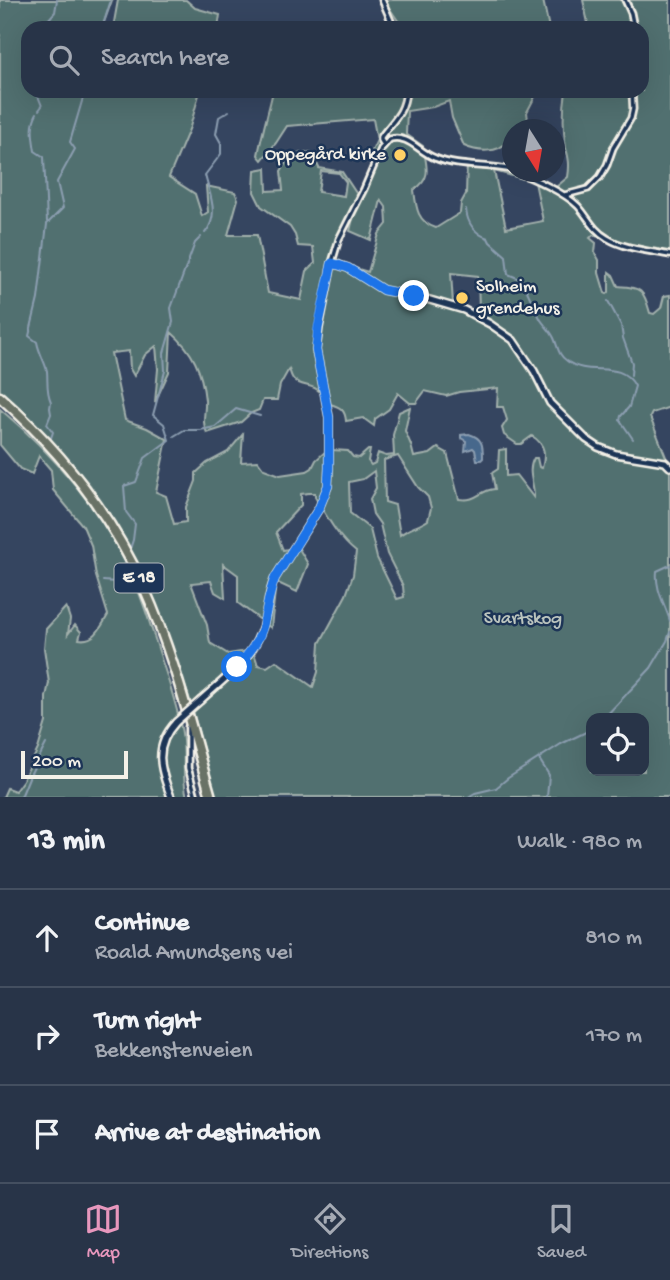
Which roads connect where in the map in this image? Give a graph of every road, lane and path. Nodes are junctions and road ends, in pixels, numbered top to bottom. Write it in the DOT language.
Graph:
graph roads {
  1 [pos="382,0"];
  2 [pos="625,0"];
  3 [pos="391,21"];
  4 [pos="633,21"];
  5 [pos="405,98"];
  6 [pos="632,98"];
  7 [pos="384,145"];
  8 [pos="502,169"];
  9 [pos="540,182"];
  10 [pos="562,195"];
  11 [pos="670,255"];
  12 [pos="332,263"];
  13 [pos="0,399"];
  14 [pos="670,467"];
  15 [pos="188,727"];
  16 [pos="171,797"];
  17 [pos="196,797"];
  18 [pos="209,797"];
  1 -- 3 [label="street"];
  2 -- 4 [label="street"];
  5 -- 7 [label="street"];
  6 -- 10 [label="street"];
  7 -- 8 [label="street"];
  7 -- 12 [label="street"];
  9 -- 10 [label="street"];
  10 -- 11 [label="street"];
  12 -- 14 [label="main road"];
  12 -- 16 [label="main road, bridge"];
  13 -- 15 [label="highway, E 18"];
  13 -- 18 [label="highway, E 18"];
  15 -- 17 [label="street"];
  15 -- 18 [label="highway, E 18"];
}
